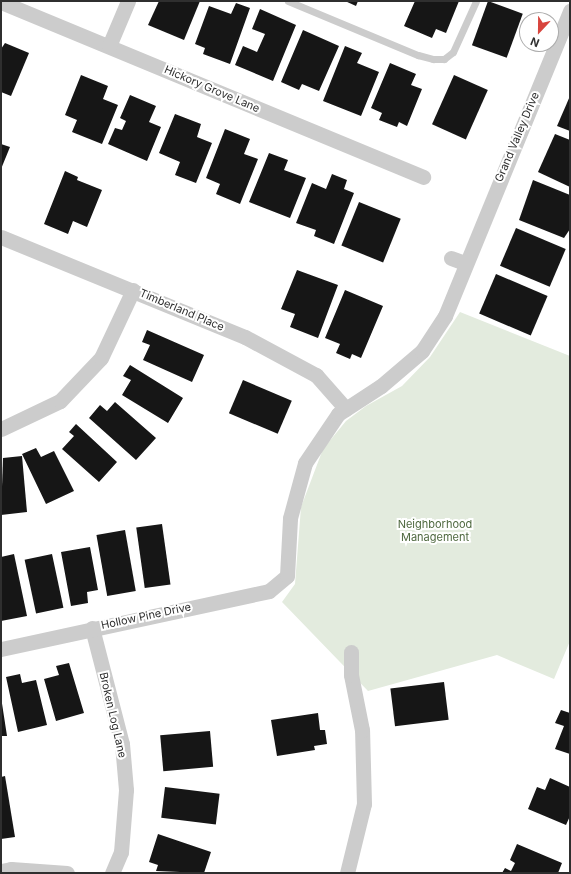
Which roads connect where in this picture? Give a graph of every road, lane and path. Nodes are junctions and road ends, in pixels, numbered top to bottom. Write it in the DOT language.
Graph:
graph roads {
  1 [pos="128,1"];
  2 [pos="288,1"];
  3 [pos="476,1"];
  4 [pos="1,2"];
  5 [pos="570,11"];
  6 [pos="109,46"];
  7 [pos="423,177"];
  8 [pos="1,237"];
  9 [pos="133,290"];
  10 [pos="346,409"];
  11 [pos="1,429"];
  12 [pos="287,576"];
  13 [pos="92,628"];
  14 [pos="1,648"];
  15 [pos="351,652"];
  16 [pos="1,870"];
  17 [pos="67,873"];
  18 [pos="112,873"];
  19 [pos="346,873"];
  1 -- 6 [label="street"];
  2 -- 3 [label="lane"];
  4 -- 6 [label="street, Hickory Grove Lane"];
  5 -- 10 [label="street, Grand Valley Drive"];
  6 -- 7 [label="street, Hickory Grove Lane"];
  8 -- 9 [label="street, Timberland Place"];
  9 -- 10 [label="street, Timberland Place"];
  9 -- 11 [label="street"];
  10 -- 12 [label="street, Grand Valley Drive"];
  12 -- 13 [label="street, Hollow Pine Drive"];
  13 -- 14 [label="street, Hollow Pine Drive"];
  13 -- 18 [label="street, Broken Log Lane"];
  15 -- 19 [label="street"];
  16 -- 17 [label="street"];
}
